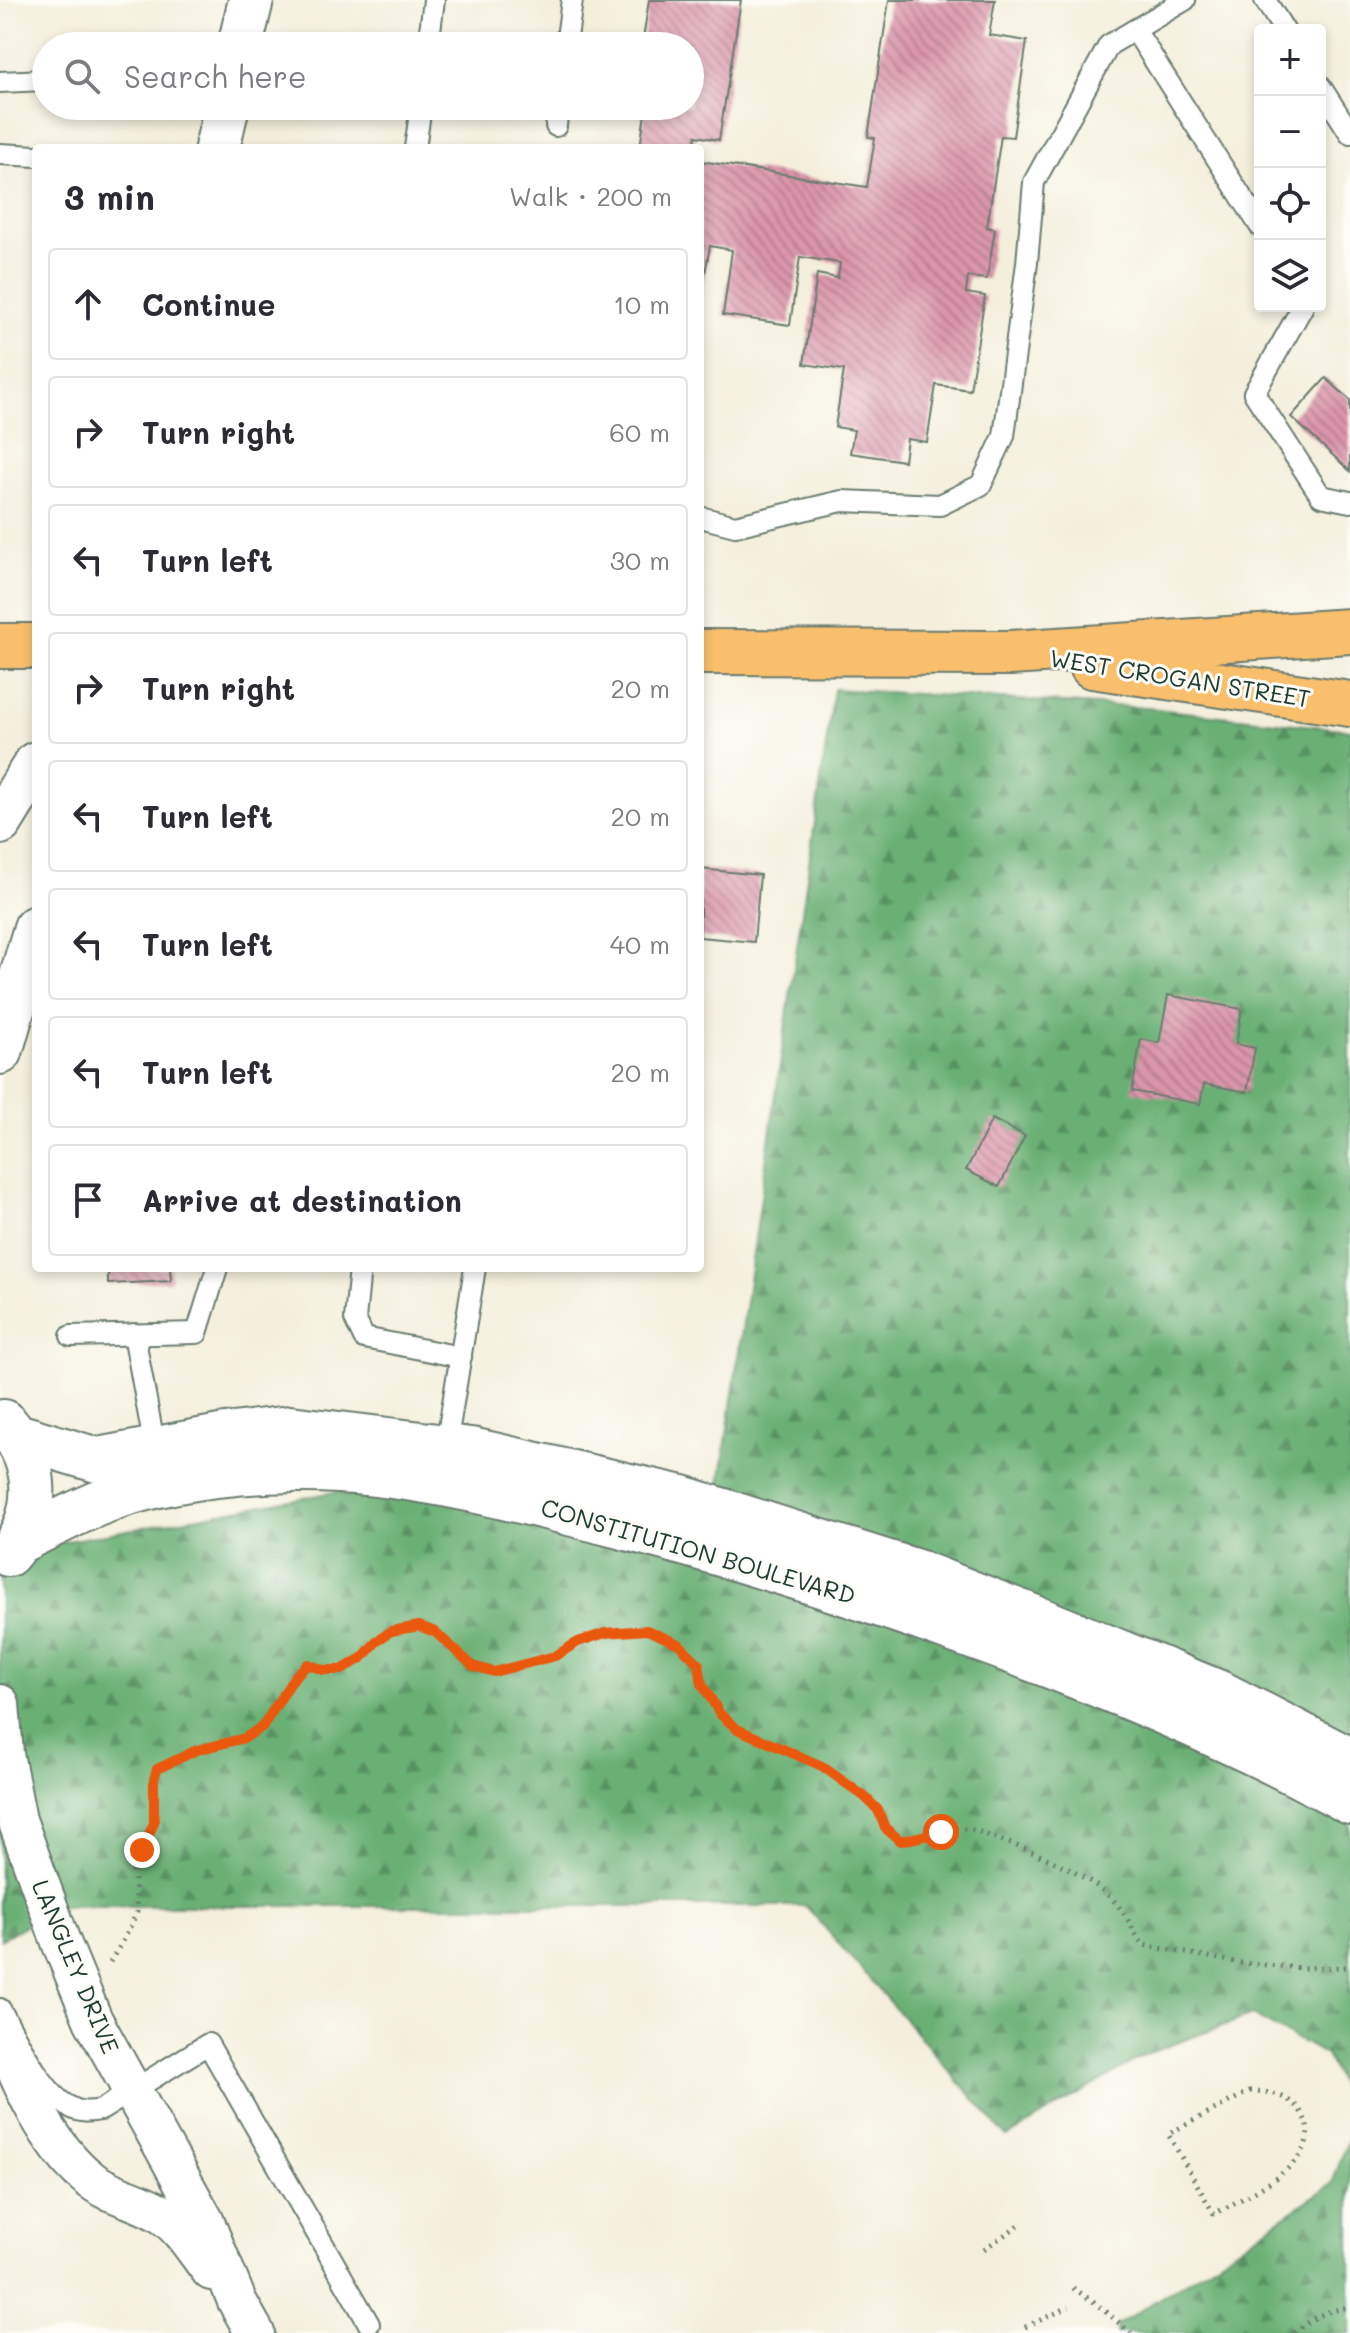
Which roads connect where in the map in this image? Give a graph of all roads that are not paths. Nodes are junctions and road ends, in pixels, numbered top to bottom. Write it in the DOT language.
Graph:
graph roads {
  1 [pos="251,0"];
  2 [pos="434,0"];
  3 [pos="572,0"];
  4 [pos="1185,0"];
  5 [pos="1265,0"];
  6 [pos="1280,24"];
  7 [pos="1135,30"];
  8 [pos="243,32"];
  9 [pos="430,32"];
  10 [pos="568,32"];
  11 [pos="32,81"];
  12 [pos="0,82"];
  13 [pos="1326,95"];
  14 [pos="224,120"];
  15 [pos="419,120"];
  16 [pos="1350,133"];
  17 [pos="218,144"];
  18 [pos="416,144"];
  19 [pos="0,154"];
  20 [pos="32,156"];
  21 [pos="1254,217"];
  22 [pos="1300,312"];
  23 [pos="1350,502"];
  24 [pos="704,518"];
  25 [pos="1350,631"];
  26 [pos="0,646"];
  27 [pos="32,646"];
  28 [pos="704,652"];
  29 [pos="1010,653"];
  30 [pos="1350,704"];
  31 [pos="32,770"];
  32 [pos="0,822"];
  33 [pos="32,942"];
  34 [pos="0,1052"];
  35 [pos="216,1272"];
  36 [pos="360,1272"];
  37 [pos="474,1272"];
  38 [pos="134,1334"];
  39 [pos="71,1336"];
  40 [pos="461,1357"];
  41 [pos="9,1427"];
  42 [pos="446,1446"];
  43 [pos="155,1449"];
  44 [pos="5,1559"];
  45 [pos="0,1704"];
  46 [pos="1350,1760"];
  47 [pos="1350,1802"];
  48 [pos="0,2009"];
  49 [pos="0,2028"];
  50 [pos="131,2090"];
  51 [pos="246,2317"];
  52 [pos="369,2324"];
  1 -- 8 [label="street"];
  2 -- 9 [label="lane"];
  3 -- 10 [label="lane"];
  4 -- 7 [label="lane"];
  5 -- 6 [label="lane"];
  7 -- 21 [label="lane"];
  7 -- 24 [label="lane"];
  11 -- 12 [label="lane"];
  13 -- 16 [label="lane"];
  14 -- 17 [label="street"];
  15 -- 18 [label="lane"];
  19 -- 20 [label="lane"];
  22 -- 23 [label="lane"];
  25 -- 29 [label="main road, WEST CROGAN STREET"];
  26 -- 27 [label="main road"];
  28 -- 29 [label="main road, WEST CROGAN STREET"];
  29 -- 30 [label="main road, WEST CROGAN STREET"];
  31 -- 32 [label="street"];
  33 -- 34 [label="street"];
  35 -- 38 [label="lane"];
  36 -- 40 [label="lane"];
  37 -- 40 [label="lane"];
  38 -- 39 [label="lane"];
  38 -- 43 [label="lane"];
  40 -- 42 [label="lane"];
  41 -- 43 [label="street, CONSTITUTION BOULEVARD"];
  41 -- 44 [label="street"];
  42 -- 43 [label="street, CONSTITUTION BOULEVARD"];
  42 -- 46 [label="street, CONSTITUTION BOULEVARD"];
  44 -- 47 [label="street, CONSTITUTION BOULEVARD"];
  45 -- 50 [label="street, LANGLEY DRIVE"];
  48 -- 50 [label="lane"];
  49 -- 51 [label="street, LANGLEY DRIVE"];
  50 -- 51 [label="street, LANGLEY DRIVE"];
  50 -- 52 [label="lane"];
}
